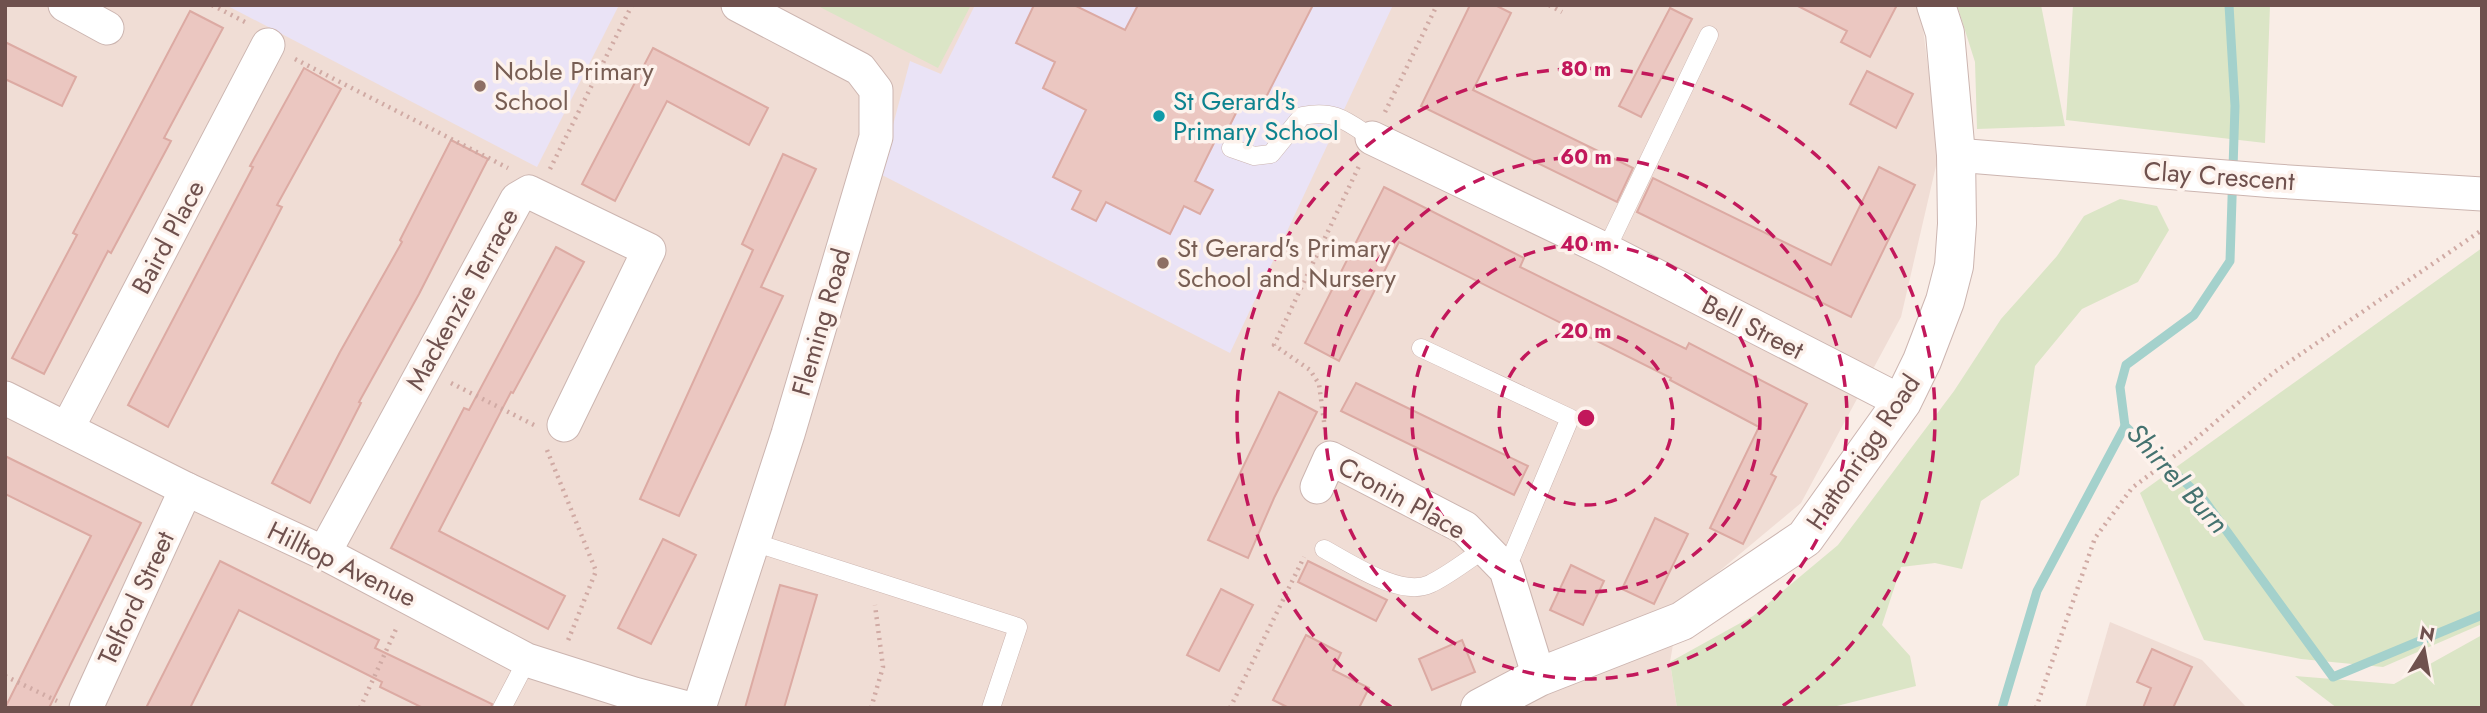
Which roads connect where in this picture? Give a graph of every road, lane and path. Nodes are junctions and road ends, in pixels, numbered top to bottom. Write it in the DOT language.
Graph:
graph roads {
  1 [pos="65,5"];
  2 [pos="212,5"];
  3 [pos="632,5"];
  4 [pos="738,5"];
  5 [pos="1437,5"];
  6 [pos="1549,5"];
  7 [pos="1936,5"];
  8 [pos="1562,12"];
  9 [pos="107,28"];
  10 [pos="1709,35"];
  11 [pos="268,45"];
  12 [pos="1372,138"];
  13 [pos="1231,148"];
  14 [pos="1956,155"];
  15 [pos="520,174"];
  16 [pos="546,177"];
  17 [pos="2482,194"];
  18 [pos="2482,230"];
  19 [pos="1606,250"];
  20 [pos="1421,348"];
  21 [pos="424,369"];
  22 [pos="5,398"];
  23 [pos="1902,402"];
  24 [pos="67,429"];
  25 [pos="549,431"];
  26 [pos="1323,472"];
  27 [pos="186,489"];
  28 [pos="753,542"];
  29 [pos="1324,549"];
  30 [pos="324,553"];
  31 [pos="1496,559"];
  32 [pos="872,580"];
  33 [pos="410,597"];
  34 [pos="541,665"];
  35 [pos="5,676"];
  36 [pos="1539,677"];
  37 [pos="1498,704"];
  38 [pos="73,705"];
  39 [pos="360,708"];
  40 [pos="502,708"];
  41 [pos="687,708"];
  42 [pos="699,708"];
  43 [pos="871,708"];
  44 [pos="991,708"];
  45 [pos="1230,708"];
  46 [pos="2036,708"];
  1 -- 9 [label="street"];
  2 -- 11 [label="path"];
  3 -- 16 [label="path"];
  4 -- 28 [label="street, Fleming Road"];
  5 -- 12 [label="path"];
  6 -- 8 [label="path"];
  7 -- 14 [label="street, Hattonrigg Road"];
  10 -- 19 [label="lane"];
  11 -- 15 [label="path"];
  11 -- 24 [label="street, Baird Place"];
  12 -- 13 [label="lane"];
  12 -- 19 [label="street, Bell Street"];
  12 -- 26 [label="path"];
  14 -- 17 [label="street, Clay Crescent"];
  14 -- 23 [label="street, Hattonrigg Road"];
  18 -- 46 [label="path"];
  19 -- 23 [label="street, Bell Street"];
  20 -- 31 [label="lane"];
  21 -- 25 [label="path"];
  21 -- 25 [label="street, Mackenzie Terrace"];
  21 -- 30 [label="street, Mackenzie Terrace"];
  22 -- 24 [label="street, Hilltop Avenue"];
  23 -- 36 [label="street, Hattonrigg Road"];
  24 -- 27 [label="street, Hilltop Avenue"];
  25 -- 34 [label="path"];
  26 -- 31 [label="street, Cronin Place"];
  27 -- 30 [label="street, Hilltop Avenue"];
  27 -- 38 [label="street, Telford Street"];
  28 -- 32 [label="lane"];
  28 -- 42 [label="street, Fleming Road"];
  29 -- 31 [label="lane"];
  29 -- 45 [label="path"];
  30 -- 33 [label="street, Hilltop Avenue"];
  31 -- 36 [label="street, Cronin Place"];
  32 -- 43 [label="path"];
  32 -- 44 [label="lane"];
  33 -- 34 [label="street, Hilltop Avenue"];
  33 -- 39 [label="path"];
  34 -- 40 [label="lane"];
  34 -- 41 [label="street, Hilltop Avenue"];
  35 -- 38 [label="path"];
  36 -- 37 [label="street, Hattonrigg Road"];
}
